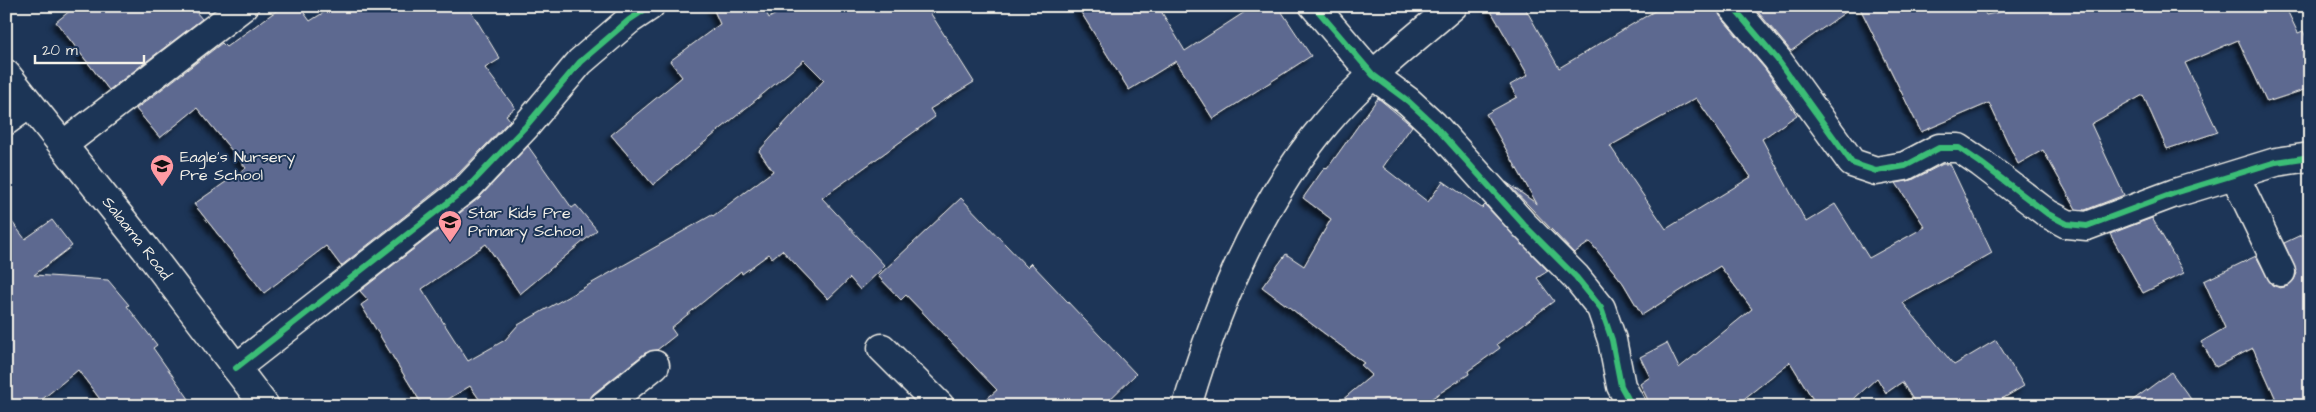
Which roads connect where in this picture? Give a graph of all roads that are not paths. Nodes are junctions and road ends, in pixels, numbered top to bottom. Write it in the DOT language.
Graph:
graph roads {
  1 [pos="244,6"];
  2 [pos="650,6"];
  3 [pos="1314,6"];
  4 [pos="1453,6"];
  5 [pos="1732,6"];
  6 [pos="6,74"];
  7 [pos="1373,75"];
  8 [pos="29,104"];
  9 [pos="6,121"];
  10 [pos="63,145"];
  11 [pos="2310,156"];
  12 [pos="2236,176"];
  13 [pos="2281,272"];
  14 [pos="882,348"];
  15 [pos="655,365"];
  16 [pos="236,368"];
  17 [pos="265,406"];
  18 [pos="602,406"];
  19 [pos="940,406"];
  20 [pos="1187,406"];
  21 [pos="1632,406"];
  1 -- 10 [label="street"];
  2 -- 16 [label="street"];
  3 -- 7 [label="street"];
  4 -- 7 [label="street"];
  5 -- 12 [label="street"];
  6 -- 8 [label="street, Salaama Road"];
  7 -- 20 [label="street"];
  7 -- 21 [label="street"];
  8 -- 9 [label="street"];
  8 -- 10 [label="street, Salaama Road"];
  10 -- 16 [label="street, Salaama Road"];
  11 -- 12 [label="street"];
  12 -- 13 [label="street"];
  14 -- 19 [label="street"];
  15 -- 18 [label="street"];
  16 -- 17 [label="street, Salaama Road"];
}
